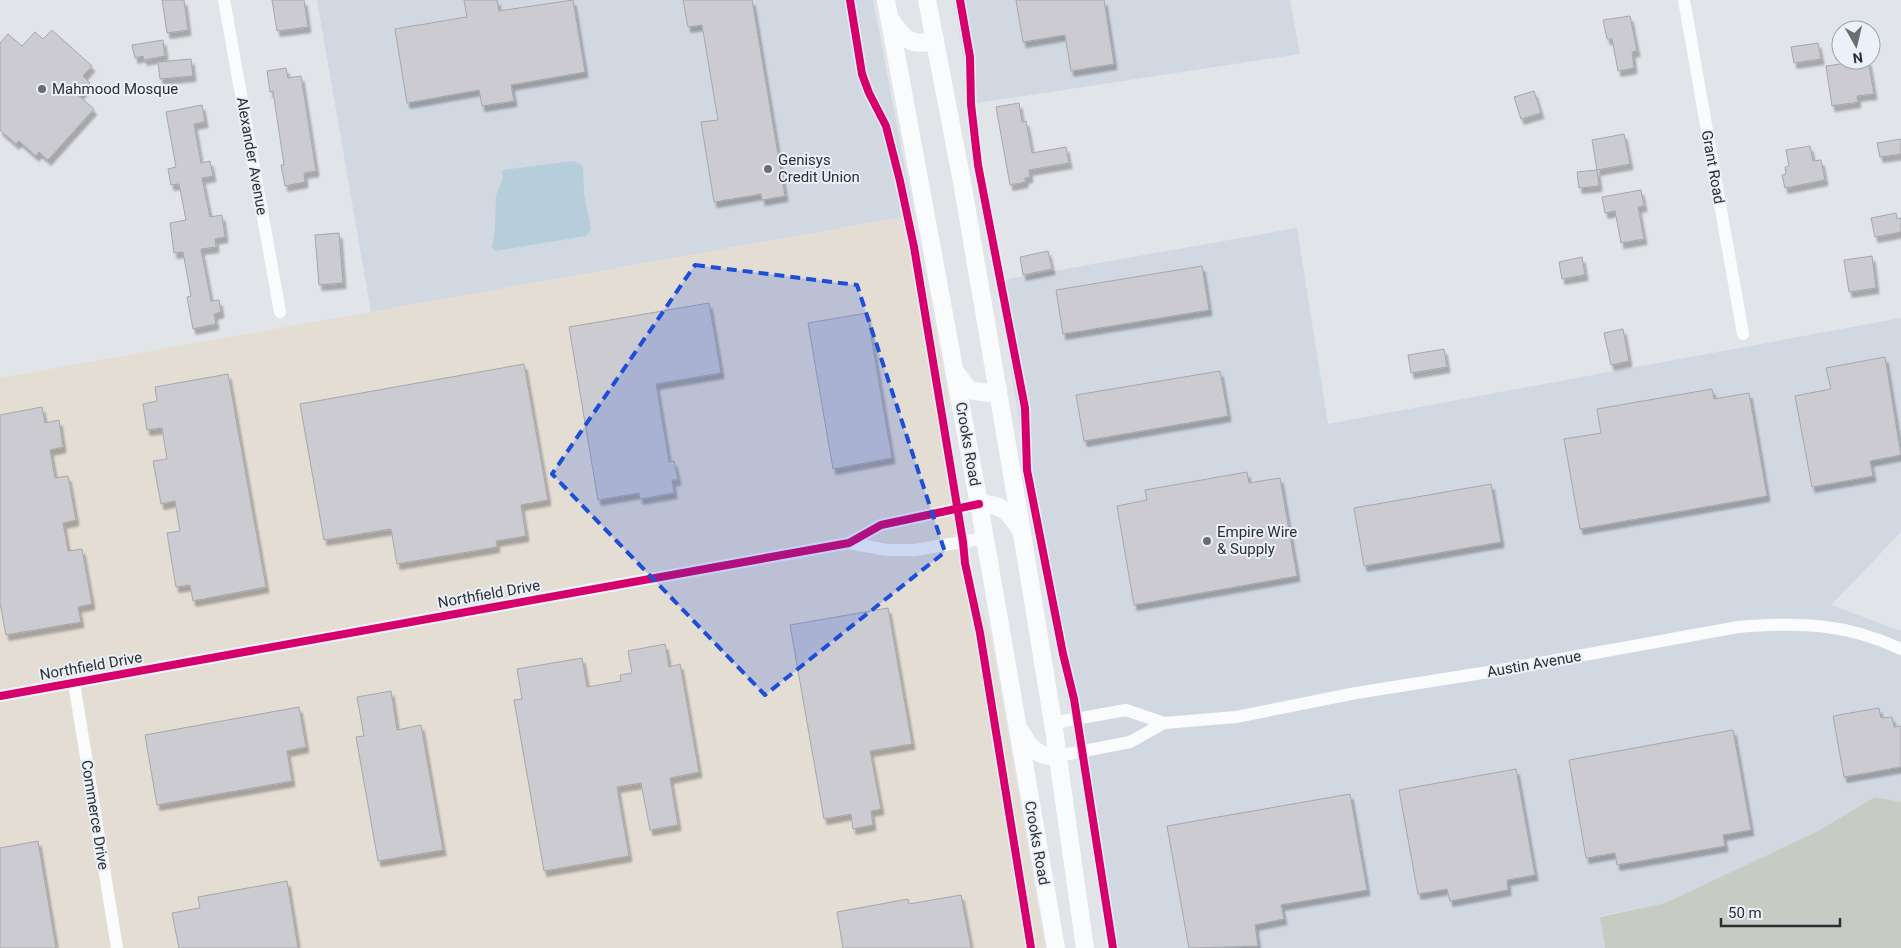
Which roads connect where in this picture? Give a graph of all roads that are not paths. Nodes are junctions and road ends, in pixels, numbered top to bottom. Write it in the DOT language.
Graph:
graph roads {
  1 [pos="224,0"];
  2 [pos="886,0"];
  3 [pos="927,0"];
  4 [pos="1684,0"];
  5 [pos="890,18"];
  6 [pos="935,39"];
  7 [pos="280,312"];
  8 [pos="1743,334"];
  9 [pos="954,370"];
  10 [pos="998,388"];
  11 [pos="979,504"];
  12 [pos="1022,534"];
  13 [pos="985,538"];
  14 [pos="849,543"];
  15 [pos="1901,649"];
  16 [pos="74,683"];
  17 [pos="0,696"];
  18 [pos="1053,722"];
  19 [pos="1164,723"];
  20 [pos="1017,724"];
  21 [pos="1058,756"];
  22 [pos="117,948"];
  23 [pos="1056,948"];
  24 [pos="1085,948"];
  1 -- 7 [label="street, Alexander Avenue"];
  2 -- 5 [label="main road, Crooks Road"];
  3 -- 6 [label="main road"];
  4 -- 8 [label="street, Grant Road"];
  5 -- 6 [label="main road"];
  5 -- 9 [label="main road, Crooks Road"];
  6 -- 10 [label="main road"];
  9 -- 10 [label="main road"];
  9 -- 11 [label="main road, Crooks Road"];
  10 -- 12 [label="main road"];
  11 -- 12 [label="main road"];
  11 -- 13 [label="main road, Crooks Road"];
  11 -- 14 [label="street, Northfield Drive"];
  12 -- 18 [label="main road"];
  13 -- 14 [label="street, Northfield Drive"];
  13 -- 20 [label="main road, Crooks Road"];
  14 -- 16 [label="street, Northfield Drive"];
  15 -- 19 [label="street, Austin Avenue"];
  16 -- 17 [label="street, Northfield Drive"];
  16 -- 22 [label="street, Commerce Drive"];
  18 -- 19 [label="street, Austin Avenue"];
  18 -- 21 [label="main road"];
  19 -- 21 [label="street, Austin Avenue"];
  20 -- 21 [label="main road"];
  20 -- 23 [label="main road, Crooks Road"];
  21 -- 24 [label="main road"];
}
